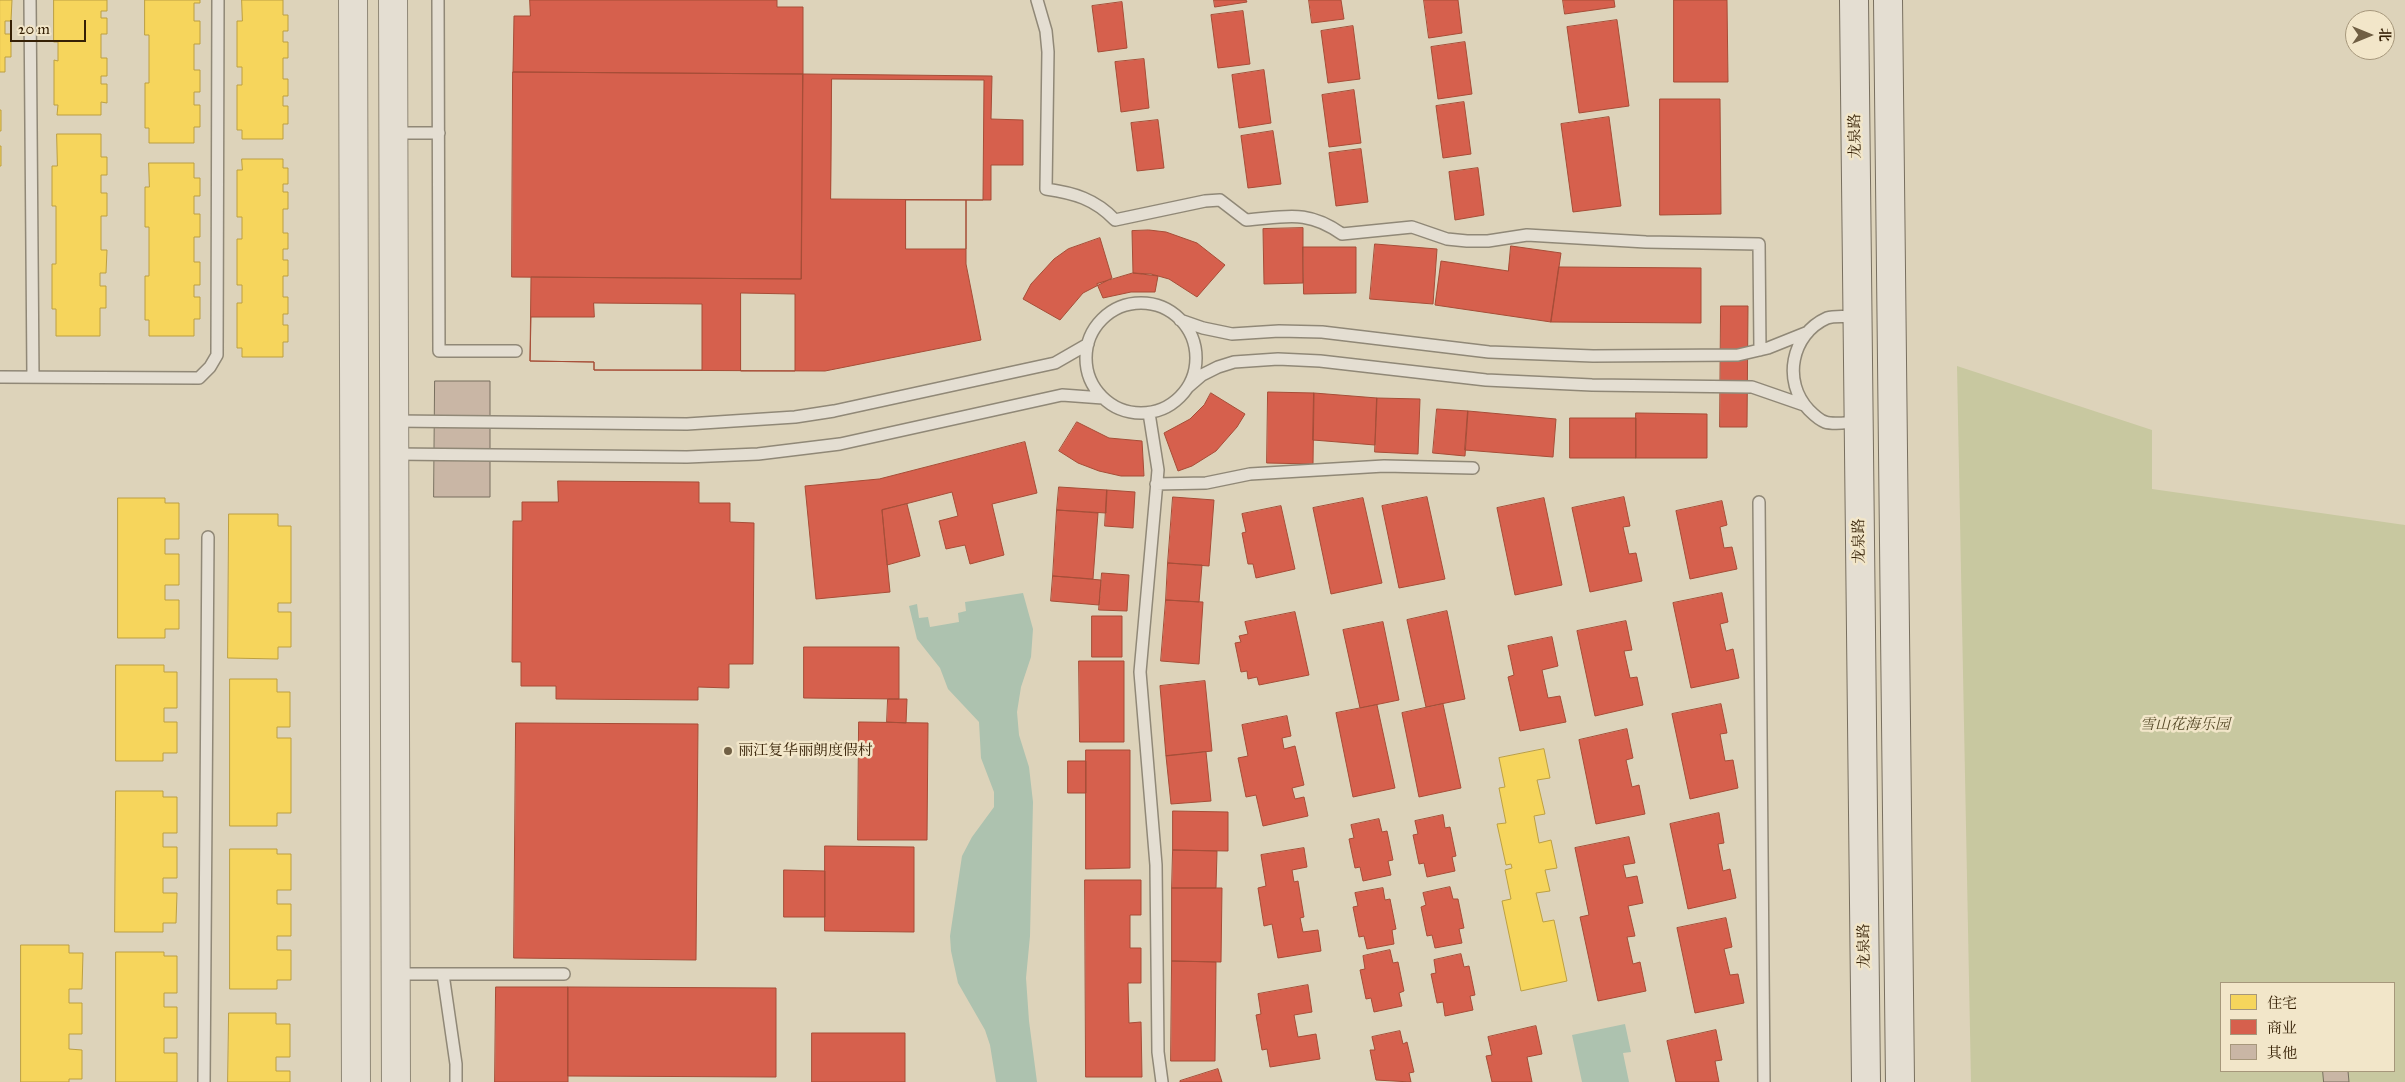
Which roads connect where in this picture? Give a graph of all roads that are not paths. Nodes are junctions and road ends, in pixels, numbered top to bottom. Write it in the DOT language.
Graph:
graph roads {
  1 [pos="30,0"];
  2 [pos="218,0"];
  3 [pos="353,0"];
  4 [pos="393,0"];
  5 [pos="438,0"];
  6 [pos="1037,0"];
  7 [pos="1854,0"];
  8 [pos="1888,0"];
  9 [pos="393,133"];
  10 [pos="439,133"];
  11 [pos="1858,317"];
  12 [pos="1180,320"];
  13 [pos="1808,332"];
  14 [pos="1088,344"];
  15 [pos="1760,350"];
  16 [pos="516,351"];
  17 [pos="0,376"];
  18 [pos="33,377"];
  19 [pos="1188,387"];
  20 [pos="1103,398"];
  21 [pos="1804,405"];
  22 [pos="1149,412"];
  23 [pos="394,421"];
  24 [pos="1859,422"];
  25 [pos="394,454"];
  26 [pos="1473,468"];
  27 [pos="1156,484"];
  28 [pos="1759,502"];
  29 [pos="208,537"];
  30 [pos="395,974"];
  31 [pos="443,974"];
  32 [pos="564,974"];
  33 [pos="204,1082"];
  34 [pos="356,1082"];
  35 [pos="396,1082"];
  36 [pos="456,1082"];
  37 [pos="1162,1082"];
  38 [pos="1764,1082"];
  39 [pos="1866,1082"];
  40 [pos="1900,1082"];
  1 -- 18 [label="lane"];
  2 -- 18 [label="lane"];
  3 -- 34 [label="street"];
  4 -- 9 [label="street"];
  5 -- 10 [label="lane"];
  6 -- 15 [label="lane"];
  7 -- 11 [label="street, 龙泉路"];
  8 -- 40 [label="street"];
  9 -- 10 [label="lane"];
  9 -- 23 [label="street"];
  10 -- 16 [label="lane"];
  11 -- 13 [label="lane"];
  11 -- 24 [label="street, 龙泉路"];
  12 -- 14 [label="lane"];
  12 -- 15 [label="lane"];
  12 -- 19 [label="lane"];
  13 -- 15 [label="lane"];
  13 -- 21 [label="lane"];
  14 -- 20 [label="lane"];
  14 -- 23 [label="lane"];
  17 -- 18 [label="lane"];
  19 -- 21 [label="lane"];
  19 -- 22 [label="lane"];
  20 -- 22 [label="lane"];
  20 -- 25 [label="lane"];
  21 -- 24 [label="lane"];
  22 -- 27 [label="lane"];
  23 -- 25 [label="street"];
  24 -- 39 [label="street, 龙泉路"];
  25 -- 30 [label="street"];
  26 -- 27 [label="lane"];
  27 -- 37 [label="lane"];
  28 -- 38 [label="lane"];
  29 -- 33 [label="lane"];
  30 -- 31 [label="lane"];
  30 -- 35 [label="street"];
  31 -- 32 [label="lane"];
  31 -- 36 [label="lane"];
}
